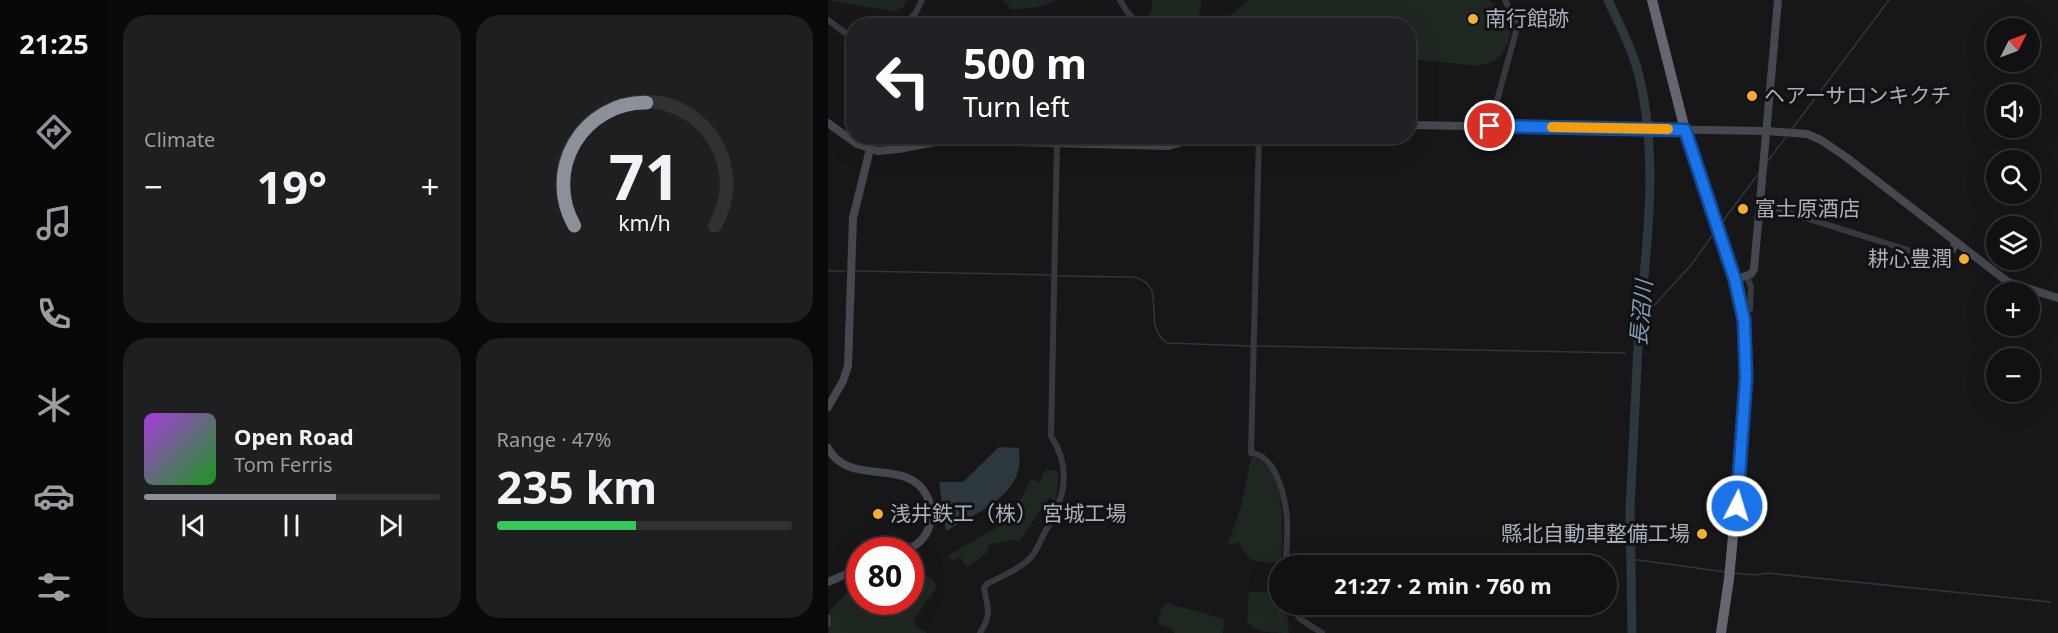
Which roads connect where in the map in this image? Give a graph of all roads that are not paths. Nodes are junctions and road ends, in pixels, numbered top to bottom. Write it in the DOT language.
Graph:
graph roads {
  1 [pos="922,0"];
  2 [pos="1120,0"];
  3 [pos="1505,0"];
  4 [pos="1652,0"];
  5 [pos="1778,0"];
  6 [pos="911,18"];
  7 [pos="1132,18"];
  8 [pos="828,20"];
  9 [pos="846,32"];
  10 [pos="828,123"];
  11 [pos="1416,125"];
  12 [pos="1490,126"];
  13 [pos="1685,130"];
  14 [pos="1767,131"];
  15 [pos="846,136"];
  16 [pos="859,144"];
  17 [pos="925,144"];
  18 [pos="1057,144"];
  19 [pos="1112,144"];
  20 [pos="1175,144"];
  21 [pos="1259,144"];
  22 [pos="870,150"];
  23 [pos="1761,204"];
  24 [pos="1957,243"];
  25 [pos="1943,261"];
  26 [pos="1747,277"];
  27 [pos="1735,280"];
  28 [pos="2058,298"];
  29 [pos="1750,309"];
  30 [pos="828,407"];
  31 [pos="828,450"];
  32 [pos="923,537"];
  33 [pos="1286,555"];
  34 [pos="846,574"];
  35 [pos="828,582"];
  36 [pos="1298,615"];
  37 [pos="828,617"];
  38 [pos="828,624"];
  39 [pos="980,633"];
  40 [pos="1322,633"];
  41 [pos="1720,633"];
  1 -- 6 [label="street"];
  2 -- 7 [label="street"];
  3 -- 12 [label="street"];
  4 -- 13 [label="highway"];
  5 -- 14 [label="street"];
  8 -- 9 [label="street"];
  10 -- 15 [label="street"];
  11 -- 12 [label="street"];
  12 -- 13 [label="street"];
  13 -- 14 [label="street"];
  13 -- 27 [label="highway"];
  14 -- 23 [label="street"];
  14 -- 24 [label="street"];
  16 -- 22 [label="street"];
  17 -- 22 [label="street"];
  18 -- 39 [label="street"];
  19 -- 20 [label="street"];
  21 -- 33 [label="street"];
  22 -- 30 [label="street"];
  23 -- 25 [label="street"];
  23 -- 26 [label="street"];
  24 -- 25 [label="street"];
  24 -- 28 [label="street"];
  26 -- 27 [label="street"];
  26 -- 29 [label="street"];
  27 -- 41 [label="highway"];
  31 -- 32 [label="street"];
  34 -- 35 [label="street"];
  36 -- 40 [label="street"];
  37 -- 38 [label="street"];
}
